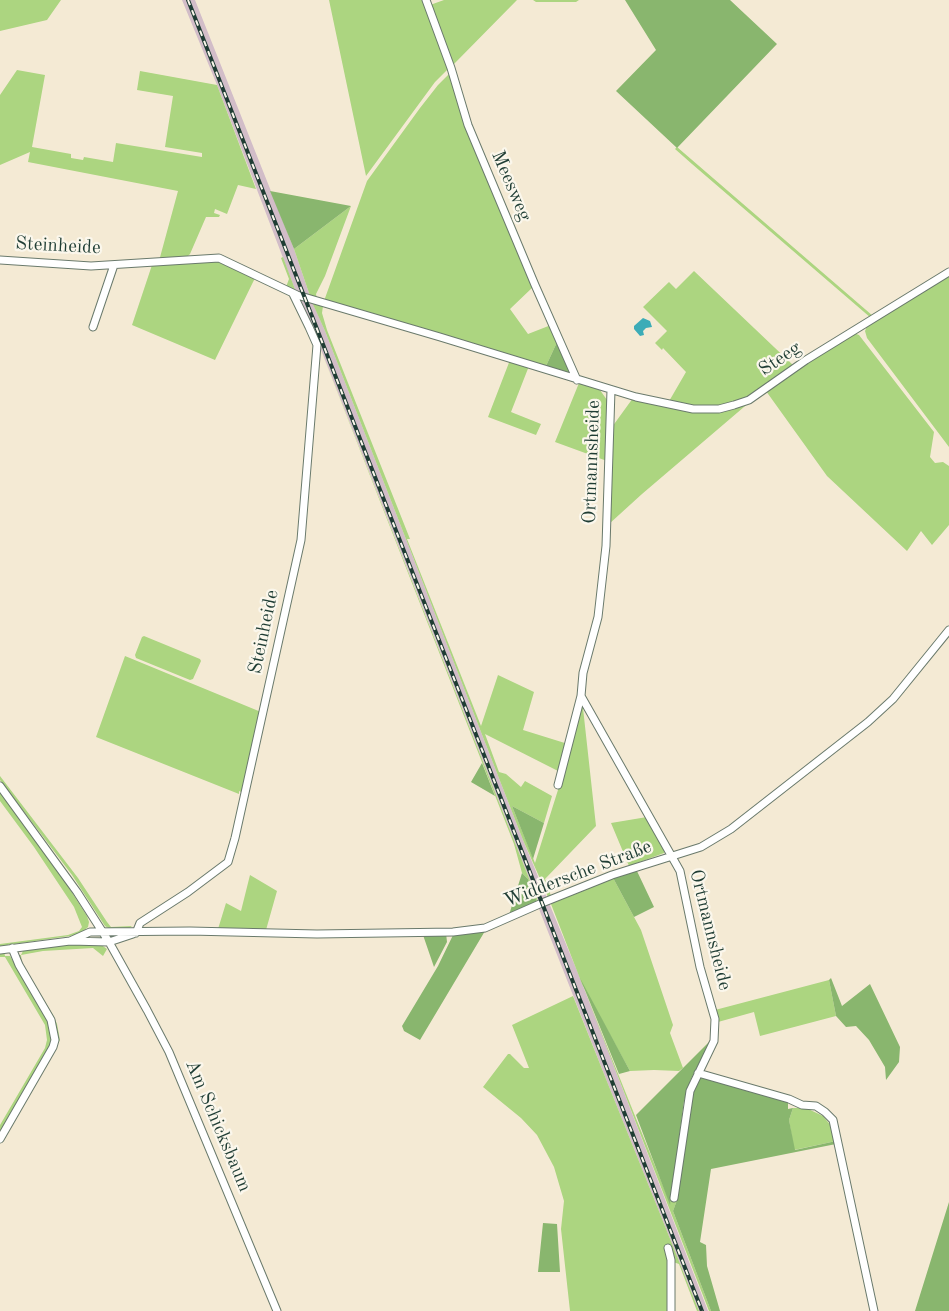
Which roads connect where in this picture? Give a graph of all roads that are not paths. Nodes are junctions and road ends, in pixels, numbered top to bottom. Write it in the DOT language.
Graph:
graph roads {
  1 [pos="426,0"];
  2 [pos="0,260"];
  3 [pos="114,265"];
  4 [pos="949,272"];
  5 [pos="293,294"];
  6 [pos="312,299"];
  7 [pos="93,327"];
  8 [pos="577,380"];
  9 [pos="612,390"];
  10 [pos="949,630"];
  11 [pos="581,696"];
  12 [pos="558,785"];
  13 [pos="0,786"];
  14 [pos="673,857"];
  15 [pos="103,932"];
  16 [pos="136,933"];
  17 [pos="70,941"];
  18 [pos="110,942"];
  19 [pos="12,948"];
  20 [pos="0,950"];
  21 [pos="698,1073"];
  22 [pos="0,1139"];
  23 [pos="674,1198"];
  24 [pos="668,1248"];
  25 [pos="277,1311"];
  26 [pos="671,1311"];
  27 [pos="874,1311"];
  1 -- 8 [label="street, Meesweg"];
  2 -- 3 [label="street, Steinheide"];
  3 -- 5 [label="street, Steinheide"];
  3 -- 7 [label="street, Steinheide"];
  4 -- 9 [label="street, Steeg"];
  5 -- 6 [label="street, Steinheide"];
  5 -- 16 [label="street, Steinheide"];
  6 -- 8 [label="street, Ortmannsheide"];
  8 -- 9 [label="street, Ortmannsheide"];
  9 -- 11 [label="street, Ortmannsheide"];
  10 -- 14 [label="street, Widdersche Straße"];
  11 -- 12 [label="street, Ortmannsheide"];
  11 -- 14 [label="street, Ortmannsheide"];
  13 -- 15 [label="street, Am Schicksbaum"];
  14 -- 16 [label="street, Widdersche Straße"];
  14 -- 21 [label="street, Ortmannsheide"];
  15 -- 16 [label="street"];
  15 -- 17 [label="street"];
  15 -- 18 [label="street, Am Schicksbaum"];
  16 -- 18 [label="street"];
  17 -- 18 [label="street"];
  17 -- 19 [label="street"];
  18 -- 25 [label="street, Am Schicksbaum"];
  19 -- 20 [label="street"];
  19 -- 22 [label="street"];
  21 -- 23 [label="street, Ortmannsheide"];
  21 -- 27 [label="street"];
  24 -- 26 [label="street"];
}
